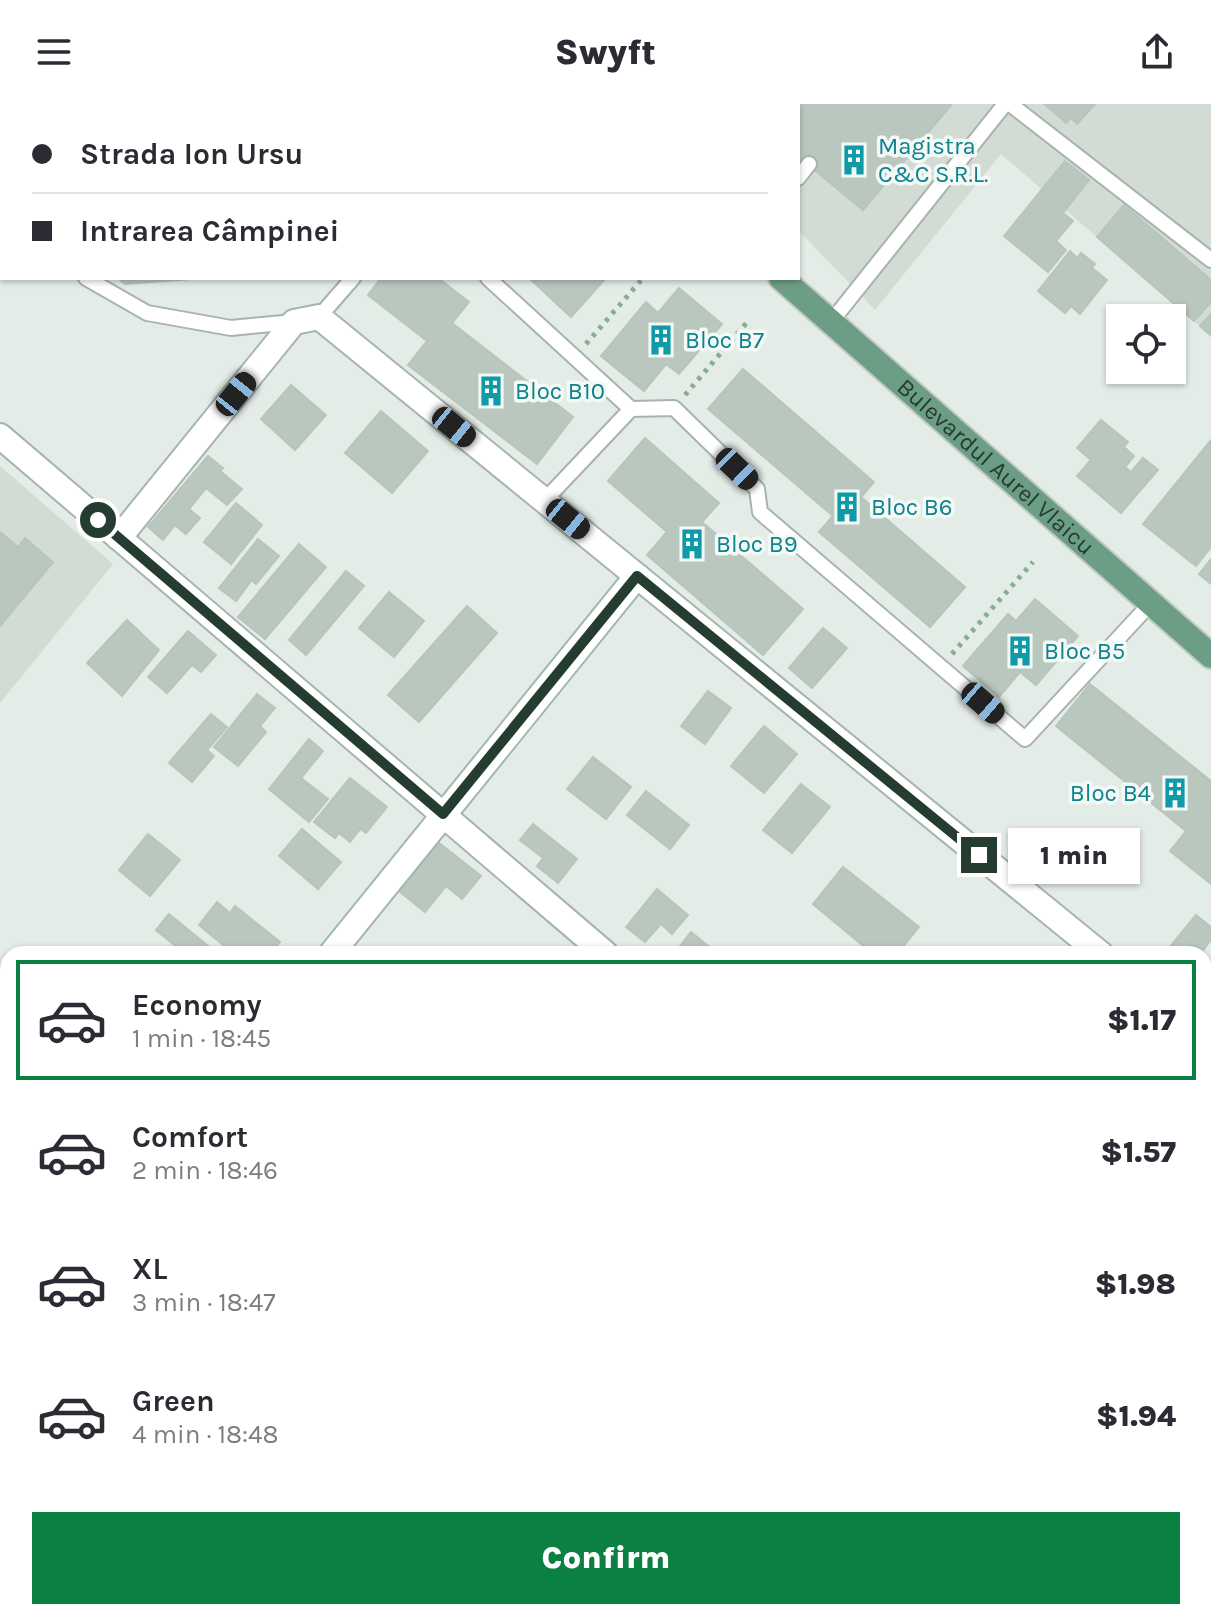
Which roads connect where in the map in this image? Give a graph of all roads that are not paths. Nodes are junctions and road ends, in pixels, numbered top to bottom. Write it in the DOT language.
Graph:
graph roads {
  1 [pos="1008,104"];
  2 [pos="809,164"];
  3 [pos="800,175"];
  4 [pos="1211,260"];
  5 [pos="89,280"];
  6 [pos="351,280"];
  7 [pos="490,280"];
  8 [pos="783,280"];
  9 [pos="319,317"];
  10 [pos="294,322"];
  11 [pos="831,322"];
  12 [pos="631,409"];
  13 [pos="0,436"];
  14 [pos="545,500"];
  15 [pos="119,538"];
  16 [pos="637,576"];
  17 [pos="1151,603"];
  18 [pos="1211,656"];
  19 [pos="443,814"];
  20 [pos="337,946"];
  21 [pos="597,946"];
  22 [pos="1091,946"];
  1 -- 4 [label="lane"];
  1 -- 11 [label="lane"];
  2 -- 3 [label="lane"];
  5 -- 10 [label="lane"];
  6 -- 9 [label="lane"];
  7 -- 12 [label="lane"];
  8 -- 11 [label="main road, Bulevardul Aurel Vlaicu"];
  9 -- 10 [label="street"];
  9 -- 14 [label="street"];
  10 -- 15 [label="street"];
  11 -- 17 [label="main road, Bulevardul Aurel Vlaicu"];
  12 -- 14 [label="lane"];
  12 -- 17 [label="lane"];
  13 -- 15 [label="street"];
  14 -- 16 [label="street"];
  15 -- 19 [label="street"];
  16 -- 19 [label="street"];
  16 -- 22 [label="street"];
  17 -- 18 [label="main road, Bulevardul Aurel Vlaicu"];
  19 -- 20 [label="street"];
  19 -- 21 [label="street"];
}
